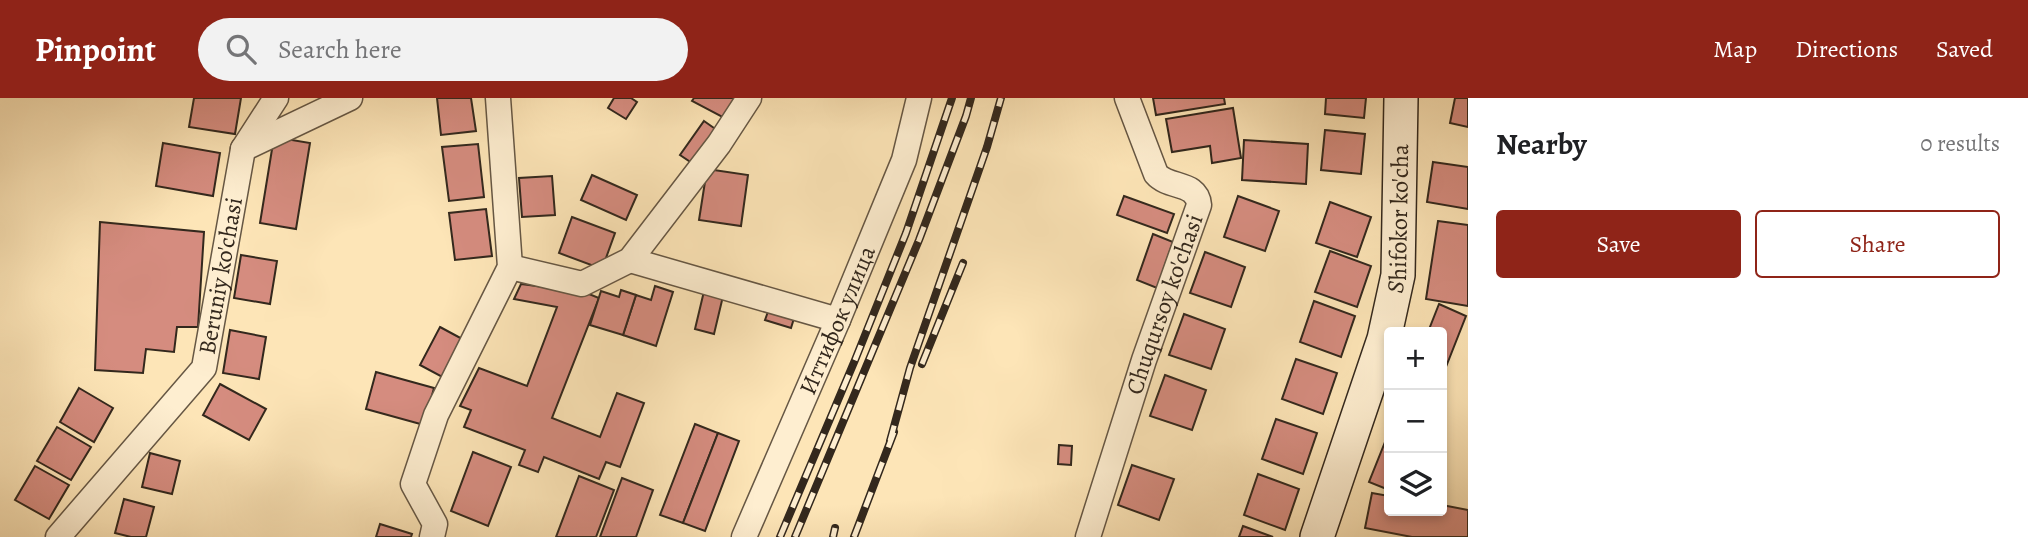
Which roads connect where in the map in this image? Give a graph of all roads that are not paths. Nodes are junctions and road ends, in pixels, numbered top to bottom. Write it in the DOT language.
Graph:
graph roads {
  1 [pos="276,98"];
  2 [pos="350,98"];
  3 [pos="498,98"];
  4 [pos="749,98"];
  5 [pos="919,98"];
  6 [pos="1127,98"];
  7 [pos="1401,98"];
  8 [pos="243,149"];
  9 [pos="630,260"];
  10 [pos="510,267"];
  11 [pos="838,320"];
  12 [pos="58,537"];
  13 [pos="432,537"];
  14 [pos="744,537"];
  15 [pos="1088,537"];
  16 [pos="1317,537"];
  1 -- 8 [label="street, Beruniy ko'chasi"];
  2 -- 8 [label="street"];
  3 -- 10 [label="street"];
  4 -- 9 [label="street"];
  5 -- 11 [label="street, Иттифок улица"];
  6 -- 15 [label="street, Chuqursoy ko'chasi"];
  7 -- 16 [label="street, Shifokor ko'cha"];
  8 -- 12 [label="street, Beruniy ko'chasi"];
  9 -- 10 [label="street"];
  9 -- 11 [label="street"];
  10 -- 13 [label="street"];
  11 -- 14 [label="street, Иттифок улица"];
}
